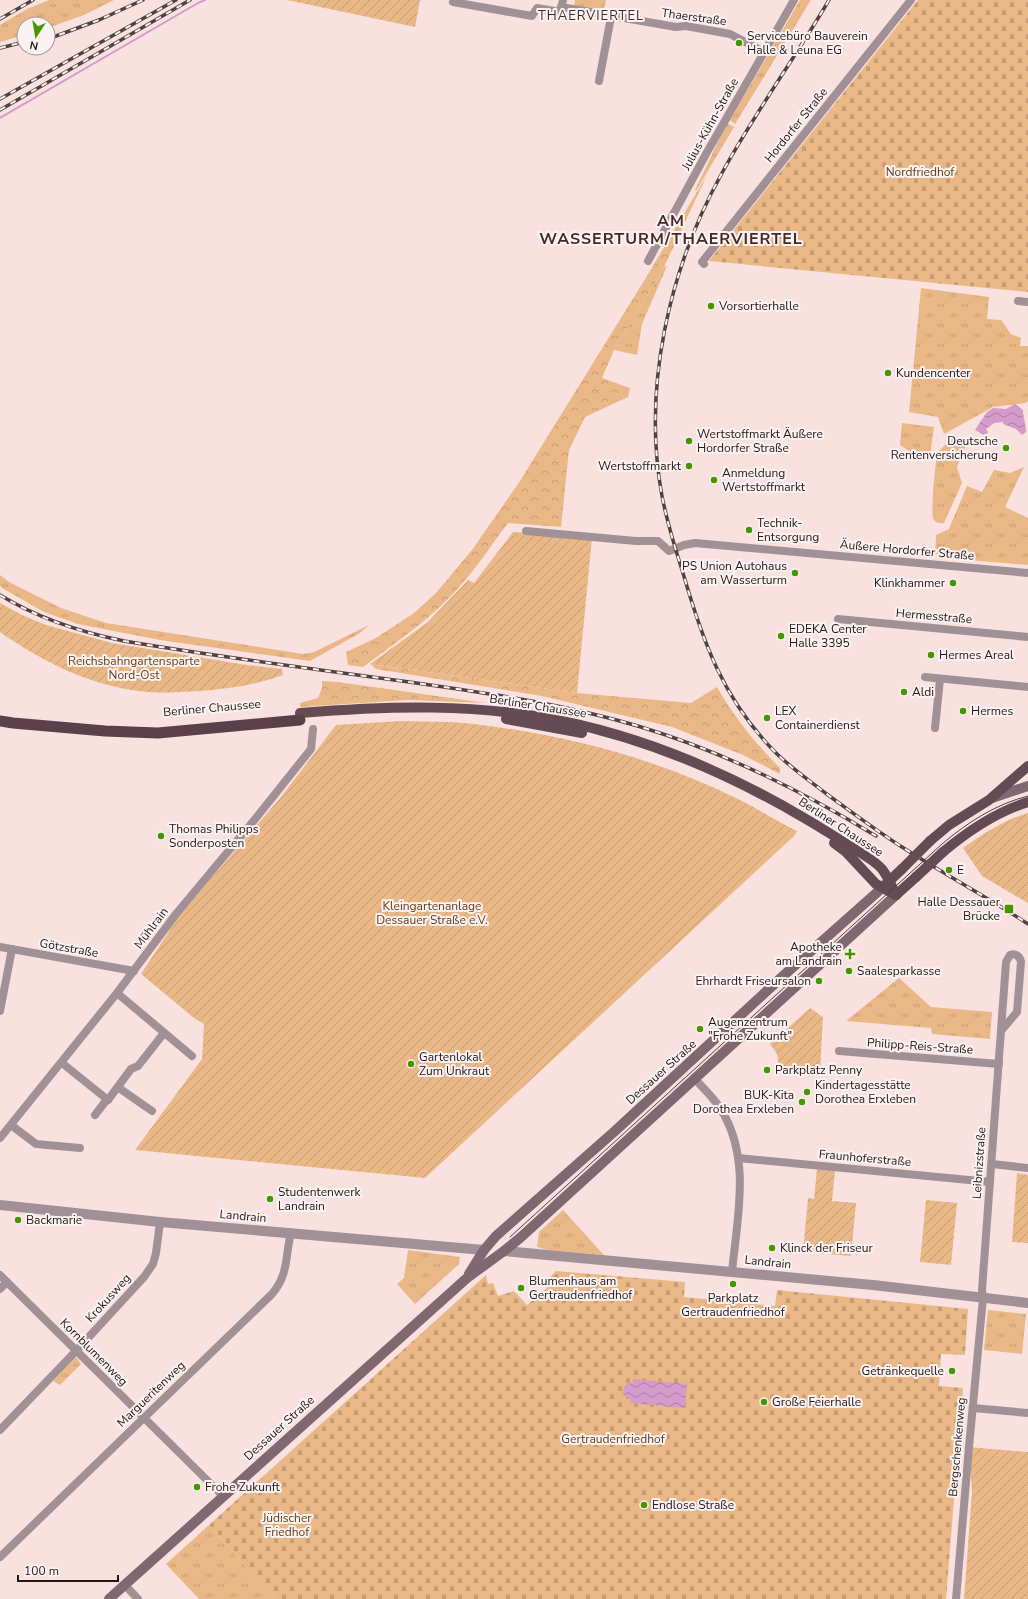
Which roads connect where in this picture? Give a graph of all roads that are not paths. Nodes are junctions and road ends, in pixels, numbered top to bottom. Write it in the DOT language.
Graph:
graph roads {
  1 [pos="454,0"];
  2 [pos="794,0"];
  3 [pos="911,0"];
  4 [pos="562,4"];
  5 [pos="611,17"];
  6 [pos="764,52"];
  7 [pos="599,81"];
  8 [pos="648,261"];
  9 [pos="704,264"];
  10 [pos="1018,301"];
  11 [pos="1028,302"];
  12 [pos="526,531"];
  13 [pos="1028,572"];
  14 [pos="838,619"];
  15 [pos="1028,637"];
  16 [pos="926,677"];
  17 [pos="940,679"];
  18 [pos="1028,687"];
  19 [pos="0,714"];
  20 [pos="300,717"];
  21 [pos="0,721"];
  22 [pos="935,728"];
  23 [pos="313,729"];
  24 [pos="1028,766"];
  25 [pos="1028,786"];
  26 [pos="989,800"];
  27 [pos="1028,802"];
  28 [pos="881,868"];
  29 [pos="902,870"];
  30 [pos="890,881"];
  31 [pos="882,888"];
  32 [pos="896,895"];
  33 [pos="0,947"];
  34 [pos="12,950"];
  35 [pos="134,972"];
  36 [pos="118,993"];
  37 [pos="0,1011"];
  38 [pos="1001,1031"];
  39 [pos="164,1033"];
  40 [pos="839,1051"];
  41 [pos="192,1056"];
  42 [pos="62,1063"];
  43 [pos="999,1064"];
  44 [pos="694,1078"];
  45 [pos="119,1088"];
  46 [pos="108,1100"];
  47 [pos="152,1111"];
  48 [pos="94,1115"];
  49 [pos="11,1125"];
  50 [pos="0,1138"];
  51 [pos="80,1148"];
  52 [pos="738,1158"];
  53 [pos="992,1164"];
  54 [pos="1028,1168"];
  55 [pos="990,1182"];
  56 [pos="0,1205"];
  57 [pos="160,1222"];
  58 [pos="503,1230"];
  59 [pos="291,1233"];
  60 [pos="484,1250"];
  61 [pos="504,1251"];
  62 [pos="732,1272"];
  63 [pos="0,1275"];
  64 [pos="467,1278"];
  65 [pos="7,1282"];
  66 [pos="0,1289"];
  67 [pos="983,1298"];
  68 [pos="1028,1303"];
  69 [pos="76,1351"];
  70 [pos="973,1408"];
  71 [pos="1028,1413"];
  72 [pos="144,1418"];
  73 [pos="0,1430"];
  74 [pos="223,1496"];
  75 [pos="0,1557"];
  76 [pos="125,1585"];
  77 [pos="109,1599"];
  78 [pos="138,1599"];
  79 [pos="956,1599"];
  1 -- 4 [label="street"];
  2 -- 6 [label="street, Julius-Kühn-Straße"];
  3 -- 9 [label="street, Hordorfer Straße"];
  4 -- 5 [label="street, Thaerstraße"];
  5 -- 6 [label="street, Thaerstraße"];
  5 -- 7 [label="street"];
  6 -- 8 [label="street, Julius-Kühn-Straße"];
  10 -- 11 [label="street"];
  12 -- 13 [label="street, Äußere Hordorfer Straße"];
  14 -- 15 [label="street, Hermesstraße"];
  16 -- 17 [label="street"];
  17 -- 18 [label="street"];
  17 -- 22 [label="street"];
  19 -- 20 [label="highway, Berliner Chaussee"];
  20 -- 21 [label="highway, Berliner Chaussee"];
  20 -- 28 [label="main road, Berliner Chaussee"];
  20 -- 31 [label="main road, Berliner Chaussee"];
  23 -- 35 [label="street, Mühlrain"];
  24 -- 26 [label="main road, Dessauer Straße"];
  25 -- 26 [label="main road"];
  26 -- 29 [label="main road, Dessauer Straße, bridge"];
  27 -- 32 [label="main road, Dessauer Straße, bridge"];
  28 -- 29 [label="main road"];
  28 -- 30 [label="main road, Berliner Chaussee"];
  29 -- 30 [label="main road, Dessauer Straße"];
  30 -- 31 [label="main road, Dessauer Straße"];
  30 -- 32 [label="main road, Berliner Chaussee"];
  31 -- 32 [label="main road, Berliner Chaussee"];
  31 -- 58 [label="main road, Dessauer Straße"];
  32 -- 44 [label="main road, Dessauer Straße"];
  33 -- 34 [label="street, Götzstraße"];
  34 -- 35 [label="street, Götzstraße"];
  34 -- 37 [label="street"];
  35 -- 36 [label="street, Mühlrain"];
  36 -- 39 [label="street"];
  36 -- 42 [label="street, Mühlrain"];
  38 -- 38 [label="street, Leibnizstraße"];
  38 -- 43 [label="street, Leibnizstraße"];
  39 -- 41 [label="street"];
  39 -- 45 [label="street"];
  40 -- 43 [label="street, Philipp-Reis-Straße"];
  42 -- 46 [label="street"];
  42 -- 49 [label="street, Mühlrain"];
  43 -- 53 [label="street, Leibnizstraße"];
  44 -- 52 [label="street"];
  44 -- 61 [label="main road, Dessauer Straße"];
  45 -- 46 [label="street"];
  45 -- 47 [label="street"];
  46 -- 48 [label="street"];
  49 -- 50 [label="street, Mühlrain"];
  49 -- 51 [label="street"];
  52 -- 55 [label="street, Fraunhoferstraße"];
  52 -- 62 [label="street"];
  53 -- 54 [label="street"];
  53 -- 55 [label="street, Leibnizstraße"];
  55 -- 67 [label="street, Leibnizstraße"];
  56 -- 57 [label="street, Landrain"];
  57 -- 59 [label="street, Landrain"];
  57 -- 69 [label="street, Krokusweg"];
  58 -- 60 [label="main road, Dessauer Straße"];
  58 -- 61 [label="main road"];
  59 -- 60 [label="street, Landrain"];
  59 -- 72 [label="street, Margueritenweg"];
  60 -- 61 [label="main road"];
  60 -- 64 [label="main road, Dessauer Straße"];
  61 -- 62 [label="street, Landrain"];
  61 -- 64 [label="main road, Dessauer Straße"];
  62 -- 67 [label="street, Landrain"];
  63 -- 65 [label="street, Kornblumenweg"];
  64 -- 74 [label="main road, Dessauer Straße"];
  65 -- 66 [label="street"];
  65 -- 69 [label="street, Kornblumenweg"];
  67 -- 68 [label="street, Landrain"];
  67 -- 70 [label="street, Bergschenkenweg"];
  69 -- 72 [label="street, Kornblumenweg"];
  69 -- 73 [label="street, Krokusweg"];
  70 -- 71 [label="street"];
  70 -- 79 [label="street, Bergschenkenweg"];
  72 -- 74 [label="street, Kornblumenweg"];
  72 -- 75 [label="street, Margueritenweg"];
  74 -- 76 [label="main road, Dessauer Straße"];
  76 -- 77 [label="main road, Dessauer Straße"];
  76 -- 78 [label="street"];
}
